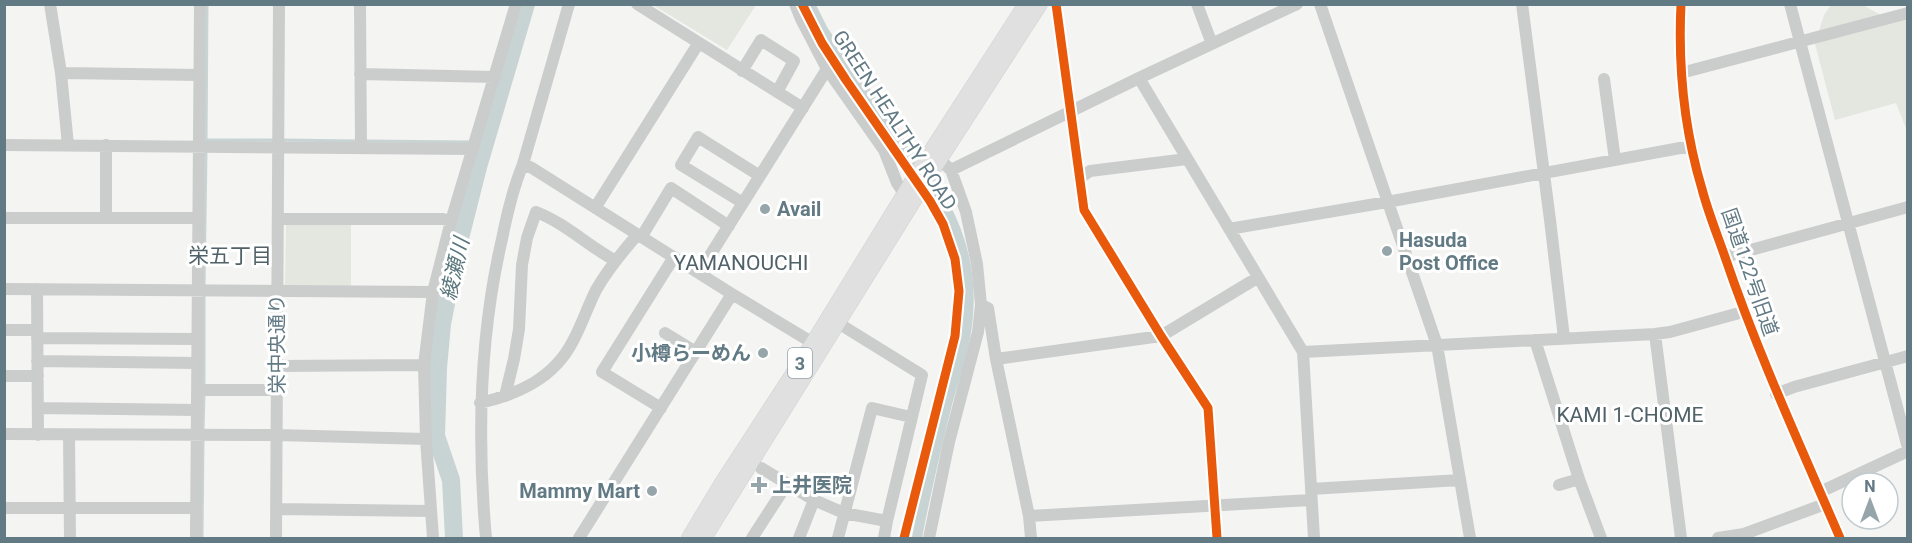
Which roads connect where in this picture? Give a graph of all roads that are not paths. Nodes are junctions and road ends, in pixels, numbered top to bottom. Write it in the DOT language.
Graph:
graph roads {
  1 [pos="50,4"];
  2 [pos="200,4"];
  3 [pos="279,4"];
  4 [pos="360,4"];
  5 [pos="516,4"];
  6 [pos="568,4"];
  7 [pos="637,4"];
  8 [pos="795,4"];
  9 [pos="1026,4"];
  10 [pos="1040,4"];
  11 [pos="1056,4"];
  12 [pos="1197,4"];
  13 [pos="1298,4"];
  14 [pos="1320,4"];
  15 [pos="1522,4"];
  16 [pos="1681,4"];
  17 [pos="1790,4"];
  18 [pos="1908,13"];
  19 [pos="1799,41"];
  20 [pos="698,44"];
  21 [pos="1212,44"];
  22 [pos="827,69"];
  23 [pos="742,71"];
  24 [pos="61,73"];
  25 [pos="1681,73"];
  26 [pos="360,74"];
  27 [pos="200,75"];
  28 [pos="495,77"];
  29 [pos="1140,78"];
  30 [pos="1604,79"];
  31 [pos="777,92"];
  32 [pos="803,108"];
  33 [pos="1071,112"];
  34 [pos="4,145"];
  35 [pos="106,145"];
  36 [pos="68,146"];
  37 [pos="199,146"];
  38 [pos="1691,146"];
  39 [pos="278,147"];
  40 [pos="361,148"];
  41 [pos="473,149"];
  42 [pos="1188,159"];
  43 [pos="1615,160"];
  44 [pos="523,164"];
  45 [pos="938,164"];
  46 [pos="1543,174"];
  47 [pos="760,176"];
  48 [pos="1079,179"];
  49 [pos="911,192"];
  50 [pos="1387,202"];
  51 [pos="743,203"];
  52 [pos="1908,207"];
  53 [pos="595,208"];
  54 [pos="4,218"];
  55 [pos="106,218"];
  56 [pos="199,218"];
  57 [pos="278,219"];
  58 [pos="451,221"];
  59 [pos="1849,223"];
  60 [pos="729,226"];
  61 [pos="1229,229"];
  62 [pos="640,235"];
  63 [pos="674,257"];
  64 [pos="1725,257"];
  65 [pos="616,261"];
  66 [pos="699,273"];
  67 [pos="1257,278"];
  68 [pos="4,289"];
  69 [pos="37,289"];
  70 [pos="197,290"];
  71 [pos="278,291"];
  72 [pos="434,292"];
  73 [pos="732,294"];
  74 [pos="981,305"];
  75 [pos="1743,312"];
  76 [pos="838,323"];
  77 [pos="4,330"];
  78 [pos="665,333"];
  79 [pos="37,334"];
  80 [pos="1655,334"];
  81 [pos="1161,336"];
  82 [pos="1564,338"];
  83 [pos="197,339"];
  84 [pos="1535,340"];
  85 [pos="813,343"];
  86 [pos="1437,345"];
  87 [pos="696,352"];
  88 [pos="1303,352"];
  89 [pos="1908,357"];
  90 [pos="996,359"];
  91 [pos="38,361"];
  92 [pos="197,363"];
  93 [pos="1885,363"];
  94 [pos="424,365"];
  95 [pos="277,366"];
  96 [pos="4,376"];
  97 [pos="38,376"];
  98 [pos="197,390"];
  99 [pos="277,390"];
  100 [pos="1776,394"];
  101 [pos="505,396"];
  102 [pos="480,403"];
  103 [pos="38,408"];
  104 [pos="661,408"];
  105 [pos="196,410"];
  106 [pos="911,417"];
  107 [pos="4,434"];
  108 [pos="38,435"];
  109 [pos="69,435"];
  110 [pos="277,435"];
  111 [pos="196,436"];
  112 [pos="426,439"];
  113 [pos="1908,449"];
  114 [pos="761,468"];
  115 [pos="1579,479"];
  116 [pos="1460,480"];
  117 [pos="787,484"];
  118 [pos="1559,485"];
  119 [pos="1311,495"];
  120 [pos="1823,498"];
  121 [pos="814,500"];
  122 [pos="1215,506"];
  123 [pos="4,508"];
  124 [pos="69,508"];
  125 [pos="196,508"];
  126 [pos="276,509"];
  127 [pos="430,511"];
  128 [pos="844,513"];
  129 [pos="1029,516"];
  130 [pos="887,521"];
  131 [pos="1746,536"];
  132 [pos="70,538"];
  133 [pos="196,538"];
  134 [pos="276,538"];
  135 [pos="433,538"];
  136 [pos="486,538"];
  137 [pos="579,538"];
  138 [pos="689,538"];
  139 [pos="704,538"];
  140 [pos="752,538"];
  141 [pos="799,538"];
  142 [pos="838,538"];
  143 [pos="884,538"];
  144 [pos="929,538"];
  145 [pos="1031,538"];
  146 [pos="1217,538"];
  147 [pos="1314,538"];
  148 [pos="1470,538"];
  149 [pos="1601,538"];
  150 [pos="1681,538"];
  151 [pos="1718,538"];
  152 [pos="1840,538"];
  1 -- 24 [label="street"];
  2 -- 27 [label="street"];
  3 -- 39 [label="street, 栄中央通り"];
  4 -- 26 [label="street"];
  5 -- 28 [label="street"];
  6 -- 44 [label="street"];
  7 -- 20 [label="street"];
  8 -- 22 [label="street"];
  9 -- 45 [label="main road, 3"];
  10 -- 45 [label="main road, 3"];
  11 -- 33 [label="street"];
  12 -- 21 [label="street"];
  13 -- 21 [label="street"];
  14 -- 50 [label="street"];
  15 -- 46 [label="street"];
  16 -- 25 [label="street, 国道122号旧道"];
  17 -- 19 [label="street"];
  18 -- 19 [label="street"];
  19 -- 25 [label="street"];
  19 -- 59 [label="street"];
  20 -- 23 [label="street"];
  20 -- 53 [label="street"];
  21 -- 29 [label="street"];
  22 -- 32 [label="street"];
  22 -- 49 [label="street"];
  23 -- 31 [label="street"];
  23 -- 31 [label="street"];
  24 -- 27 [label="street"];
  24 -- 36 [label="street"];
  25 -- 38 [label="street, 国道122号旧道"];
  26 -- 28 [label="street"];
  26 -- 40 [label="street"];
  27 -- 37 [label="street"];
  28 -- 41 [label="street"];
  29 -- 33 [label="street"];
  29 -- 42 [label="street"];
  30 -- 43 [label="street"];
  31 -- 32 [label="street"];
  32 -- 47 [label="street"];
  33 -- 45 [label="street"];
  33 -- 48 [label="street"];
  34 -- 36 [label="street"];
  35 -- 36 [label="street"];
  35 -- 37 [label="street"];
  35 -- 55 [label="street"];
  37 -- 39 [label="street"];
  37 -- 56 [label="street"];
  38 -- 43 [label="street"];
  38 -- 64 [label="street, 国道122号旧道"];
  39 -- 40 [label="street"];
  39 -- 57 [label="street, 栄中央通り"];
  40 -- 41 [label="street"];
  41 -- 58 [label="street"];
  42 -- 48 [label="street"];
  42 -- 61 [label="street"];
  43 -- 46 [label="street"];
  44 -- 53 [label="street"];
  44 -- 102 [label="street"];
  45 -- 49 [label="main road, 3"];
  45 -- 74 [label="street"];
  46 -- 50 [label="street"];
  46 -- 82 [label="street"];
  47 -- 51 [label="street"];
  47 -- 51 [label="street"];
  48 -- 81 [label="street"];
  49 -- 76 [label="main road, 3"];
  49 -- 85 [label="main road, 3"];
  50 -- 61 [label="street"];
  50 -- 86 [label="street"];
  51 -- 60 [label="street"];
  52 -- 59 [label="street"];
  53 -- 62 [label="street"];
  54 -- 55 [label="street"];
  55 -- 56 [label="street"];
  56 -- 70 [label="street"];
  57 -- 58 [label="street"];
  57 -- 71 [label="street, 栄中央通り"];
  58 -- 72 [label="street"];
  59 -- 64 [label="street"];
  59 -- 93 [label="street"];
  60 -- 62 [label="street"];
  60 -- 66 [label="street"];
  61 -- 67 [label="street"];
  62 -- 63 [label="street"];
  62 -- 65 [label="street"];
  63 -- 66 [label="street"];
  63 -- 104 [label="street"];
  64 -- 75 [label="street, 国道122号旧道"];
  65 -- 101 [label="street"];
  65 -- 101 [label="street"];
  66 -- 73 [label="street"];
  67 -- 81 [label="street"];
  67 -- 88 [label="street"];
  68 -- 69 [label="street"];
  69 -- 70 [label="street"];
  69 -- 79 [label="street"];
  70 -- 71 [label="street"];
  70 -- 83 [label="street"];
  71 -- 72 [label="street"];
  71 -- 95 [label="street, 栄中央通り"];
  72 -- 94 [label="street"];
  73 -- 85 [label="street"];
  73 -- 87 [label="street"];
  74 -- 90 [label="street"];
  74 -- 144 [label="street"];
  75 -- 80 [label="street"];
  75 -- 100 [label="street, 国道122号旧道"];
  76 -- 106 [label="street"];
  76 -- 139 [label="main road, 3"];
  77 -- 79 [label="street"];
  78 -- 87 [label="street"];
  79 -- 83 [label="street"];
  79 -- 91 [label="street"];
  80 -- 82 [label="street"];
  80 -- 150 [label="street"];
  81 -- 90 [label="street"];
  81 -- 122 [label="street"];
  82 -- 84 [label="street"];
  83 -- 92 [label="street"];
  84 -- 86 [label="street"];
  84 -- 115 [label="street"];
  85 -- 138 [label="main road, 3"];
  86 -- 88 [label="street"];
  86 -- 116 [label="street"];
  87 -- 104 [label="street"];
  88 -- 119 [label="street"];
  89 -- 93 [label="street"];
  90 -- 129 [label="street"];
  91 -- 92 [label="street"];
  91 -- 97 [label="street"];
  92 -- 98 [label="street"];
  93 -- 100 [label="street"];
  93 -- 113 [label="street"];
  94 -- 95 [label="street"];
  94 -- 112 [label="street"];
  95 -- 99 [label="street, 栄中央通り"];
  96 -- 97 [label="street"];
  97 -- 103 [label="street"];
  98 -- 99 [label="street"];
  98 -- 105 [label="street"];
  99 -- 110 [label="street, 栄中央通り"];
  100 -- 120 [label="street, 国道122号旧道"];
  101 -- 102 [label="street"];
  102 -- 136 [label="street"];
  103 -- 105 [label="street"];
  103 -- 108 [label="street"];
  104 -- 137 [label="street"];
  105 -- 111 [label="street"];
  106 -- 128 [label="street"];
  106 -- 130 [label="street"];
  107 -- 108 [label="street"];
  108 -- 109 [label="street"];
  109 -- 111 [label="street"];
  109 -- 124 [label="street"];
  110 -- 111 [label="street"];
  110 -- 112 [label="street"];
  110 -- 126 [label="street, 栄中央通り"];
  111 -- 125 [label="street"];
  112 -- 127 [label="street"];
  113 -- 120 [label="street"];
  114 -- 117 [label="street"];
  115 -- 118 [label="street"];
  115 -- 149 [label="street"];
  116 -- 119 [label="street"];
  116 -- 148 [label="street"];
  117 -- 121 [label="street"];
  117 -- 140 [label="street"];
  119 -- 122 [label="street"];
  119 -- 147 [label="street"];
  120 -- 131 [label="street"];
  120 -- 152 [label="street, 国道122号旧道"];
  121 -- 128 [label="street"];
  121 -- 141 [label="street"];
  122 -- 129 [label="street"];
  122 -- 146 [label="street"];
  123 -- 124 [label="street"];
  124 -- 125 [label="street"];
  124 -- 132 [label="street"];
  125 -- 133 [label="street"];
  126 -- 127 [label="street"];
  126 -- 134 [label="street, 栄中央通り"];
  127 -- 135 [label="street"];
  128 -- 130 [label="street"];
  128 -- 142 [label="street"];
  129 -- 145 [label="street"];
  130 -- 143 [label="street"];
  131 -- 151 [label="street"];
}
